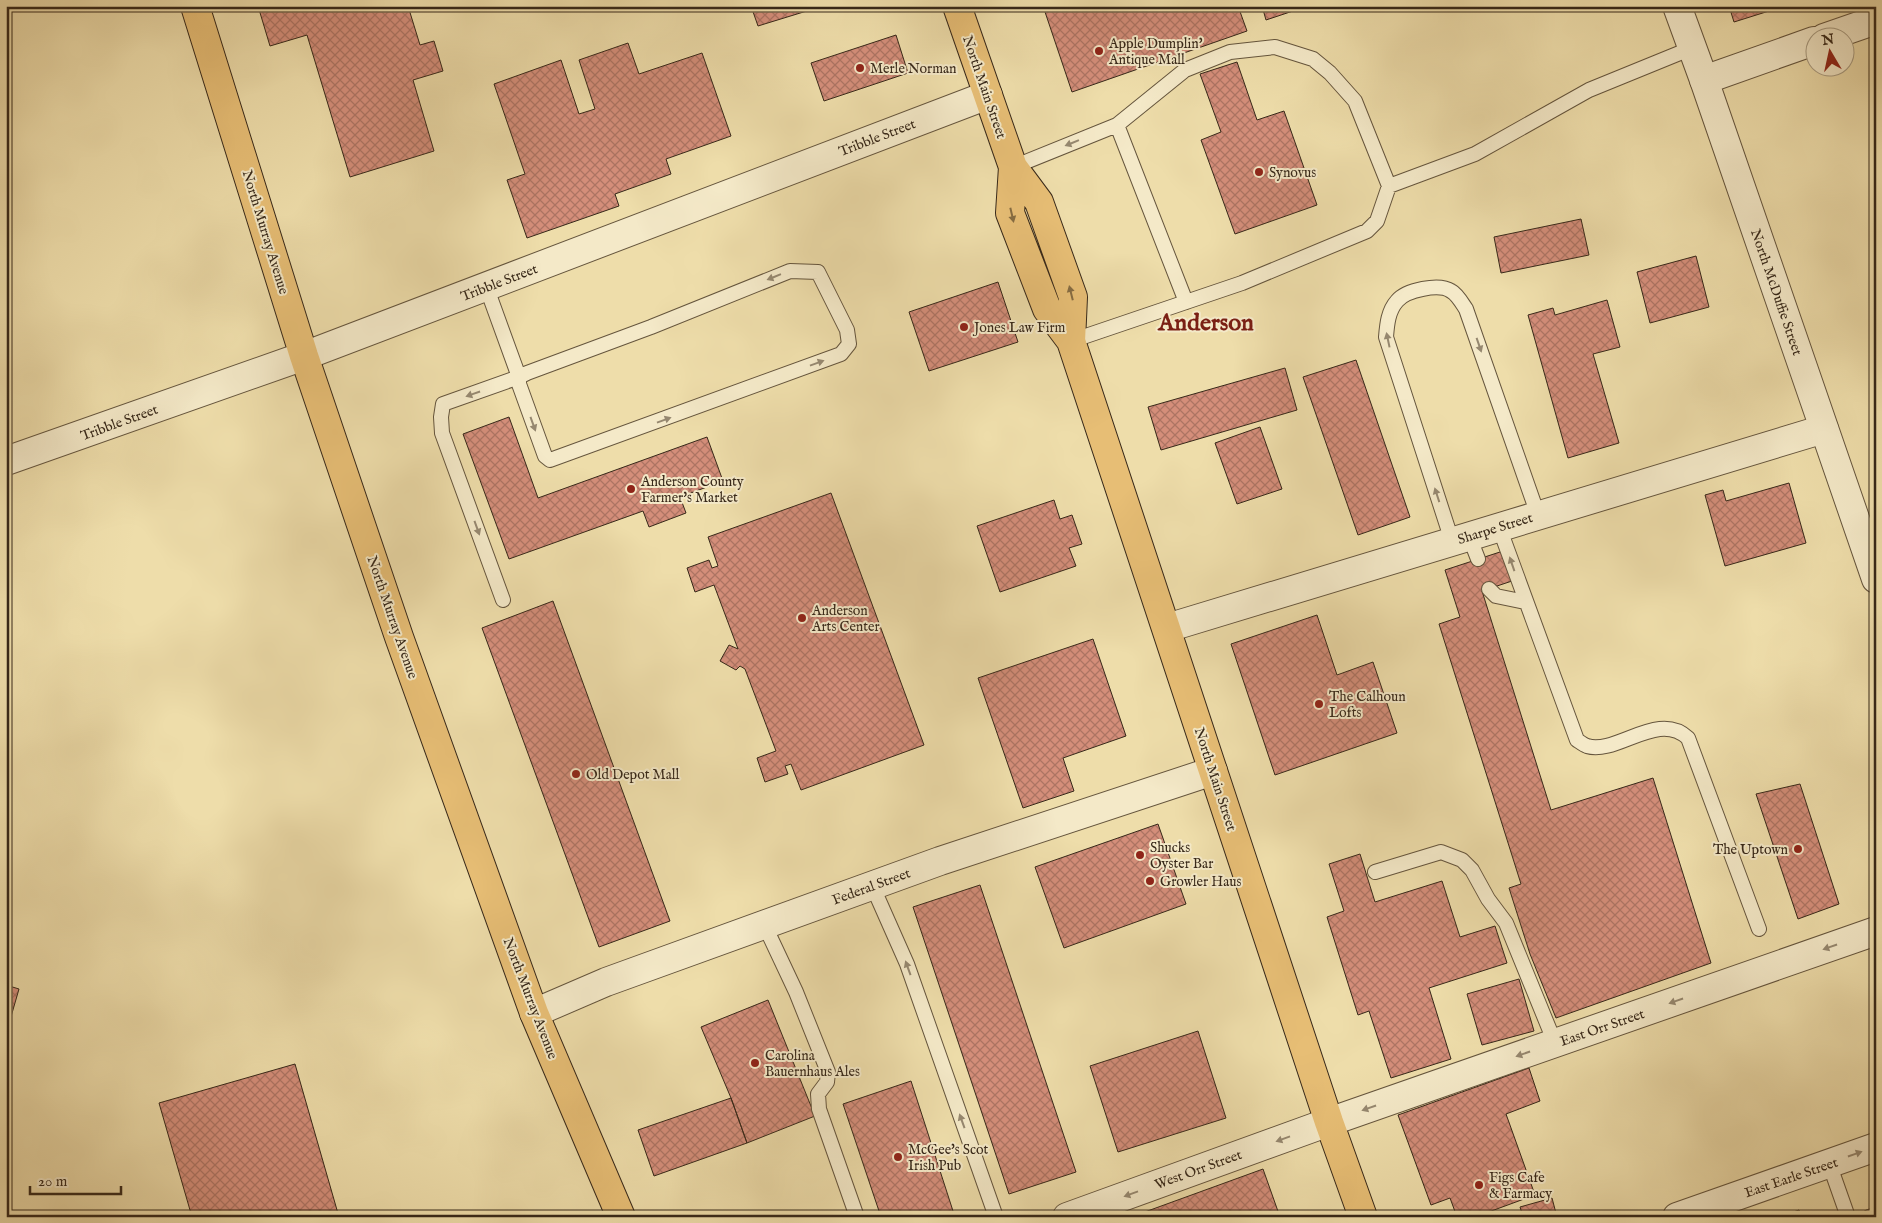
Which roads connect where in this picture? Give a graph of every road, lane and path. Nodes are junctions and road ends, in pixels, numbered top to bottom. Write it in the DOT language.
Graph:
graph roads {
  1 [pos="195,6"];
  2 [pos="957,6"];
  3 [pos="1677,6"];
  4 [pos="1876,20"];
  5 [pos="1853,28"];
  6 [pos="1804,45"];
  7 [pos="1692,48"];
  8 [pos="1704,80"];
  9 [pos="988,95"];
  10 [pos="1117,125"];
  11 [pos="1013,167"];
  12 [pos="1389,186"];
  13 [pos="486,286"];
  14 [pos="1186,302"];
  15 [pos="1071,341"];
  16 [pos="304,356"];
  17 [pos="519,377"];
  18 [pos="1824,429"];
  19 [pos="6,461"];
  20 [pos="1538,515"];
  21 [pos="1499,527"];
  22 [pos="1466,546"];
  23 [pos="1876,579"];
  24 [pos="1489,588"];
  25 [pos="504,600"];
  26 [pos="1525,602"];
  27 [pos="1167,628"];
  28 [pos="1213,771"];
  29 [pos="1375,872"];
  30 [pos="872,885"];
  31 [pos="764,924"];
  32 [pos="1759,930"];
  33 [pos="1876,931"];
  34 [pos="534,1013"];
  35 [pos="1555,1043"];
  36 [pos="1329,1122"];
  37 [pos="1876,1147"];
  38 [pos="1829,1163"];
  39 [pos="1876,1215"];
  40 [pos="1679,1216"];
  41 [pos="621,1217"];
  42 [pos="858,1217"];
  43 [pos="996,1217"];
  44 [pos="1067,1217"];
  45 [pos="1362,1217"];
  46 [pos="1848,1217"];
  47 [pos="1869,1217"];
  1 -- 16 [label="main road, North Murray Avenue"];
  2 -- 9 [label="main road, North Main Street"];
  3 -- 7 [label="street, North McDuffie Street"];
  4 -- 5 [label="street"];
  6 -- 8 [label="street"];
  7 -- 8 [label="street, North McDuffie Street"];
  7 -- 12 [label="lane"];
  8 -- 18 [label="street, North McDuffie Street"];
  9 -- 11 [label="main road, North Main Street"];
  9 -- 13 [label="street, Tribble Street"];
  10 -- 11 [label="lane, one-way"];
  10 -- 12 [label="lane"];
  10 -- 14 [label="lane"];
  11 -- 15 [label="main road, North Main Street"];
  12 -- 14 [label="lane"];
  13 -- 16 [label="street, Tribble Street"];
  13 -- 17 [label="lane"];
  14 -- 15 [label="lane"];
  15 -- 27 [label="main road, North Main Street"];
  16 -- 19 [label="street, Tribble Street"];
  16 -- 34 [label="main road, North Murray Avenue"];
  17 -- 17 [label="lane, one-way"];
  17 -- 25 [label="lane, one-way"];
  18 -- 20 [label="street, Sharpe Street"];
  18 -- 23 [label="street, North McDuffie Street"];
  20 -- 21 [label="street, Sharpe Street"];
  22 -- 20 [label="lane, one-way"];
  21 -- 22 [label="street, Sharpe Street"];
  26 -- 21 [label="lane, one-way"];
  22 -- 27 [label="street, Sharpe Street"];
  24 -- 26 [label="lane"];
  26 -- 32 [label="lane"];
  27 -- 28 [label="main road, North Main Street"];
  28 -- 30 [label="street, Federal Street"];
  28 -- 36 [label="main road, North Main Street"];
  29 -- 35 [label="lane"];
  30 -- 31 [label="street, Federal Street"];
  43 -- 30 [label="lane, one-way"];
  31 -- 34 [label="street, Federal Street"];
  31 -- 42 [label="lane"];
  33 -- 35 [label="street, East Orr Street, one-way"];
  34 -- 41 [label="main road, North Murray Avenue"];
  35 -- 36 [label="street, East Orr Street, one-way"];
  36 -- 44 [label="street, West Orr Street, one-way"];
  36 -- 45 [label="main road, North Main Street"];
  38 -- 37 [label="street, East Earle Street, one-way"];
  38 -- 40 [label="street, East Earle Street"];
  38 -- 46 [label="lane"];
  39 -- 47 [label="lane"];
}
